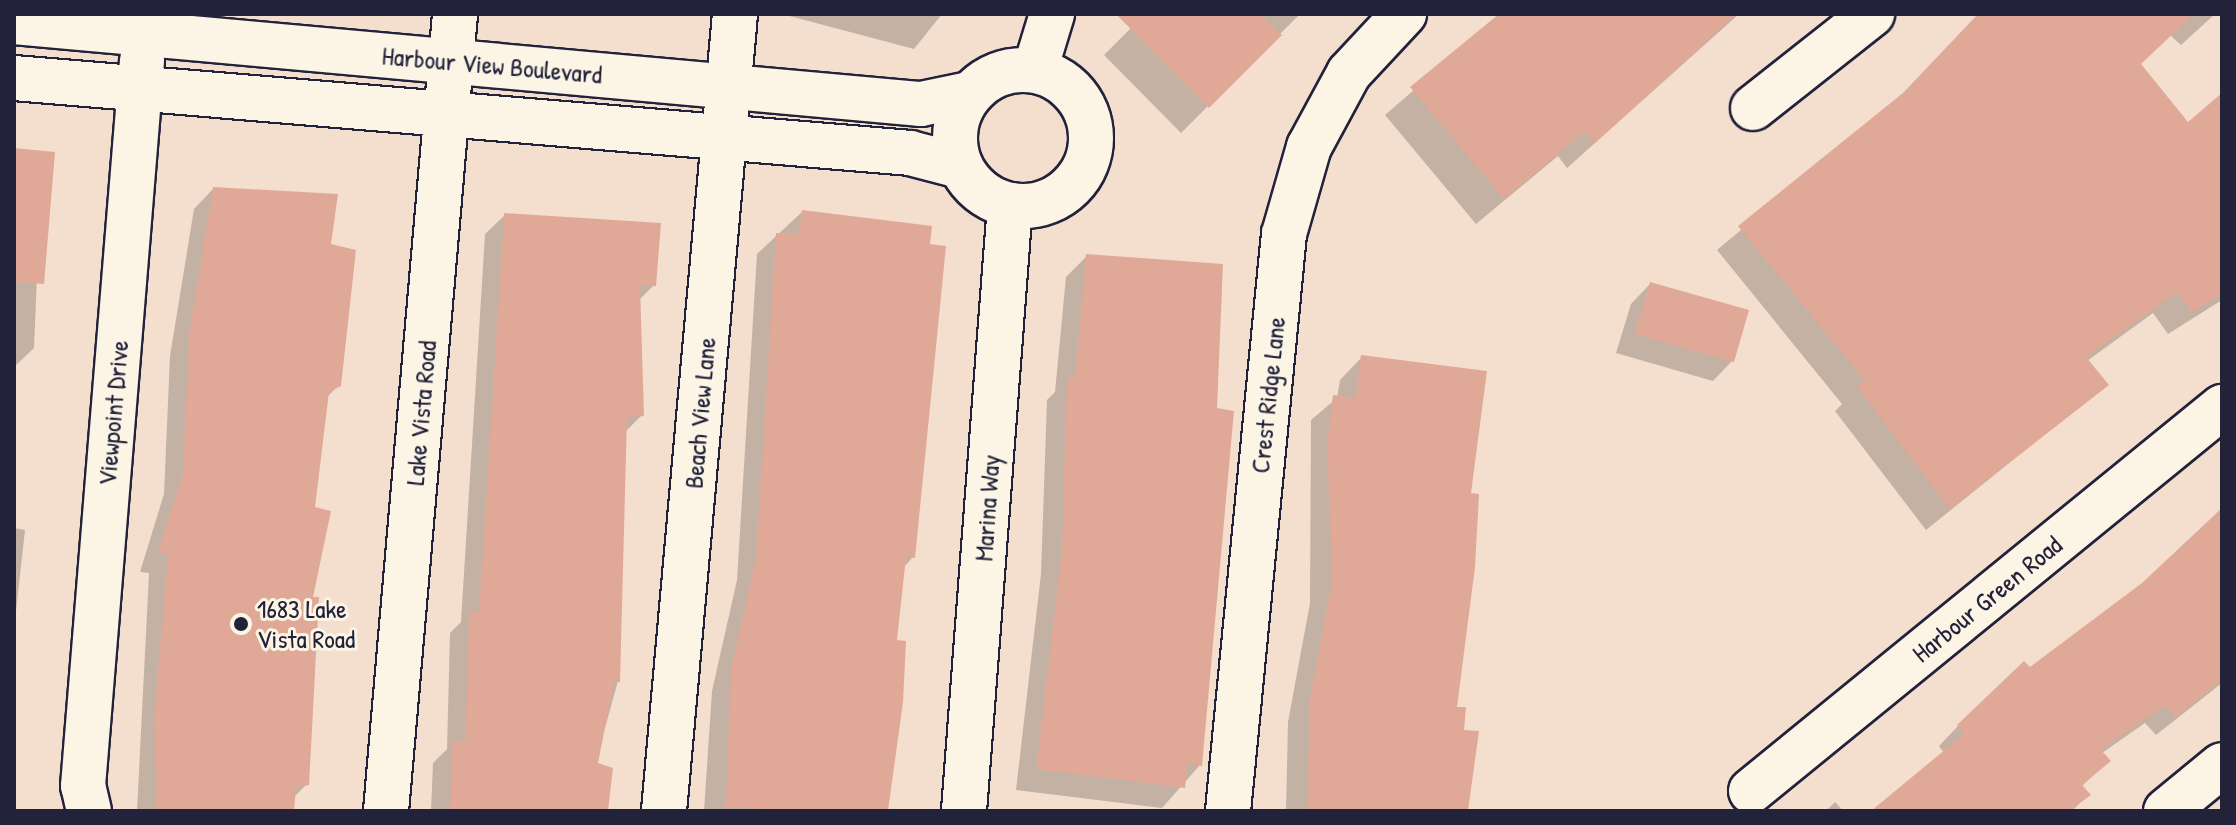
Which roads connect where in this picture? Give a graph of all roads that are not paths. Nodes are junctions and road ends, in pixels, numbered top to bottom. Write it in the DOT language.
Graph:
graph roads {
  1 [pos="455,14"];
  2 [pos="735,14"];
  3 [pos="1052,14"];
  4 [pos="1404,14"];
  5 [pos="1872,14"];
  6 [pos="14,22"];
  7 [pos="146,24"];
  8 [pos="451,62"];
  9 [pos="1035,70"];
  10 [pos="14,78"];
  11 [pos="729,87"];
  12 [pos="140,89"];
  13 [pos="969,94"];
  14 [pos="1753,108"];
  15 [pos="447,114"];
  16 [pos="725,137"];
  17 [pos="960,166"];
  18 [pos="1010,205"];
  19 [pos="2222,407"];
  20 [pos="2222,765"];
  21 [pos="1751,791"];
  22 [pos="89,811"];
  23 [pos="386,811"];
  24 [pos="664,811"];
  25 [pos="964,811"];
  26 [pos="1228,811"];
  27 [pos="2166,811"];
  1 -- 8 [label="street, Lake Vista Road"];
  2 -- 11 [label="street, Beach View Lane"];
  3 -- 9 [label="street"];
  4 -- 26 [label="street, Crest Ridge Lane"];
  5 -- 14 [label="street"];
  6 -- 7 [label="street, Harbour View Boulevard"];
  7 -- 8 [label="street, Harbour View Boulevard"];
  7 -- 12 [label="street, Viewpoint Drive"];
  8 -- 11 [label="street, Harbour View Boulevard"];
  8 -- 15 [label="street, Lake Vista Road"];
  9 -- 13 [label="street"];
  9 -- 18 [label="street"];
  10 -- 12 [label="street, Harbour View Boulevard"];
  11 -- 13 [label="street, Harbour View Boulevard"];
  11 -- 16 [label="street, Beach View Lane"];
  12 -- 15 [label="street, Harbour View Boulevard"];
  12 -- 22 [label="street, Viewpoint Drive"];
  13 -- 17 [label="street"];
  15 -- 16 [label="street, Harbour View Boulevard"];
  15 -- 23 [label="street, Lake Vista Road"];
  16 -- 17 [label="street, Harbour View Boulevard"];
  16 -- 24 [label="street, Beach View Lane"];
  17 -- 18 [label="street"];
  18 -- 25 [label="street, Marina Way"];
  19 -- 21 [label="street, Harbour Green Road"];
  20 -- 27 [label="street"];
}
